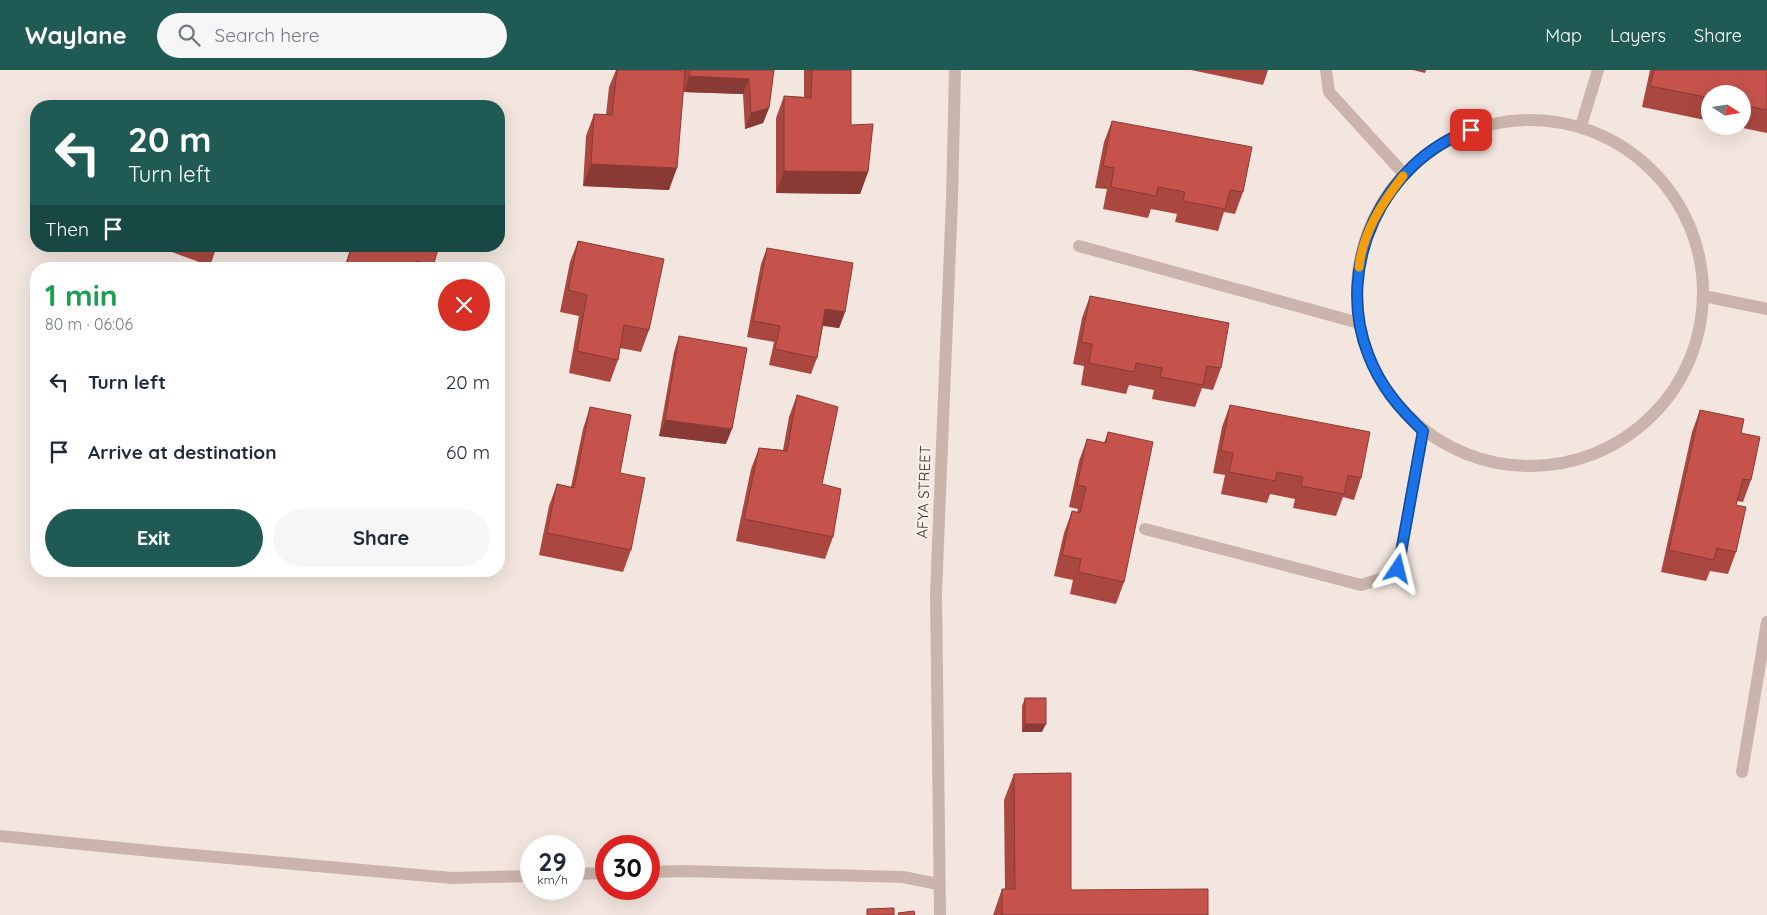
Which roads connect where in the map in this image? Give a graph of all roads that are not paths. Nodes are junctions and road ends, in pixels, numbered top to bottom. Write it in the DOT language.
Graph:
graph roads {
  1 [pos="955,70"];
  2 [pos="1326,70"];
  3 [pos="1598,70"];
  4 [pos="1581,126"];
  5 [pos="1404,174"];
  6 [pos="1079,246"];
  7 [pos="1704,296"];
  8 [pos="1767,309"];
  9 [pos="1359,323"];
  10 [pos="1423,431"];
  11 [pos="1144,529"];
  12 [pos="1767,622"];
  13 [pos="1742,772"];
  14 [pos="0,836"];
  15 [pos="660,872"];
  16 [pos="520,876"];
  17 [pos="938,884"];
  18 [pos="940,915"];
  1 -- 17 [label="street, AFYA STREET"];
  2 -- 5 [label="street"];
  3 -- 4 [label="street"];
  4 -- 5 [label="street"];
  4 -- 7 [label="street"];
  5 -- 9 [label="street"];
  6 -- 9 [label="street"];
  7 -- 8 [label="street"];
  7 -- 10 [label="street"];
  9 -- 10 [label="street"];
  10 -- 11 [label="street"];
  12 -- 13 [label="street"];
  14 -- 16 [label="street"];
  15 -- 17 [label="street"];
  17 -- 18 [label="street, AFYA STREET"];
}
